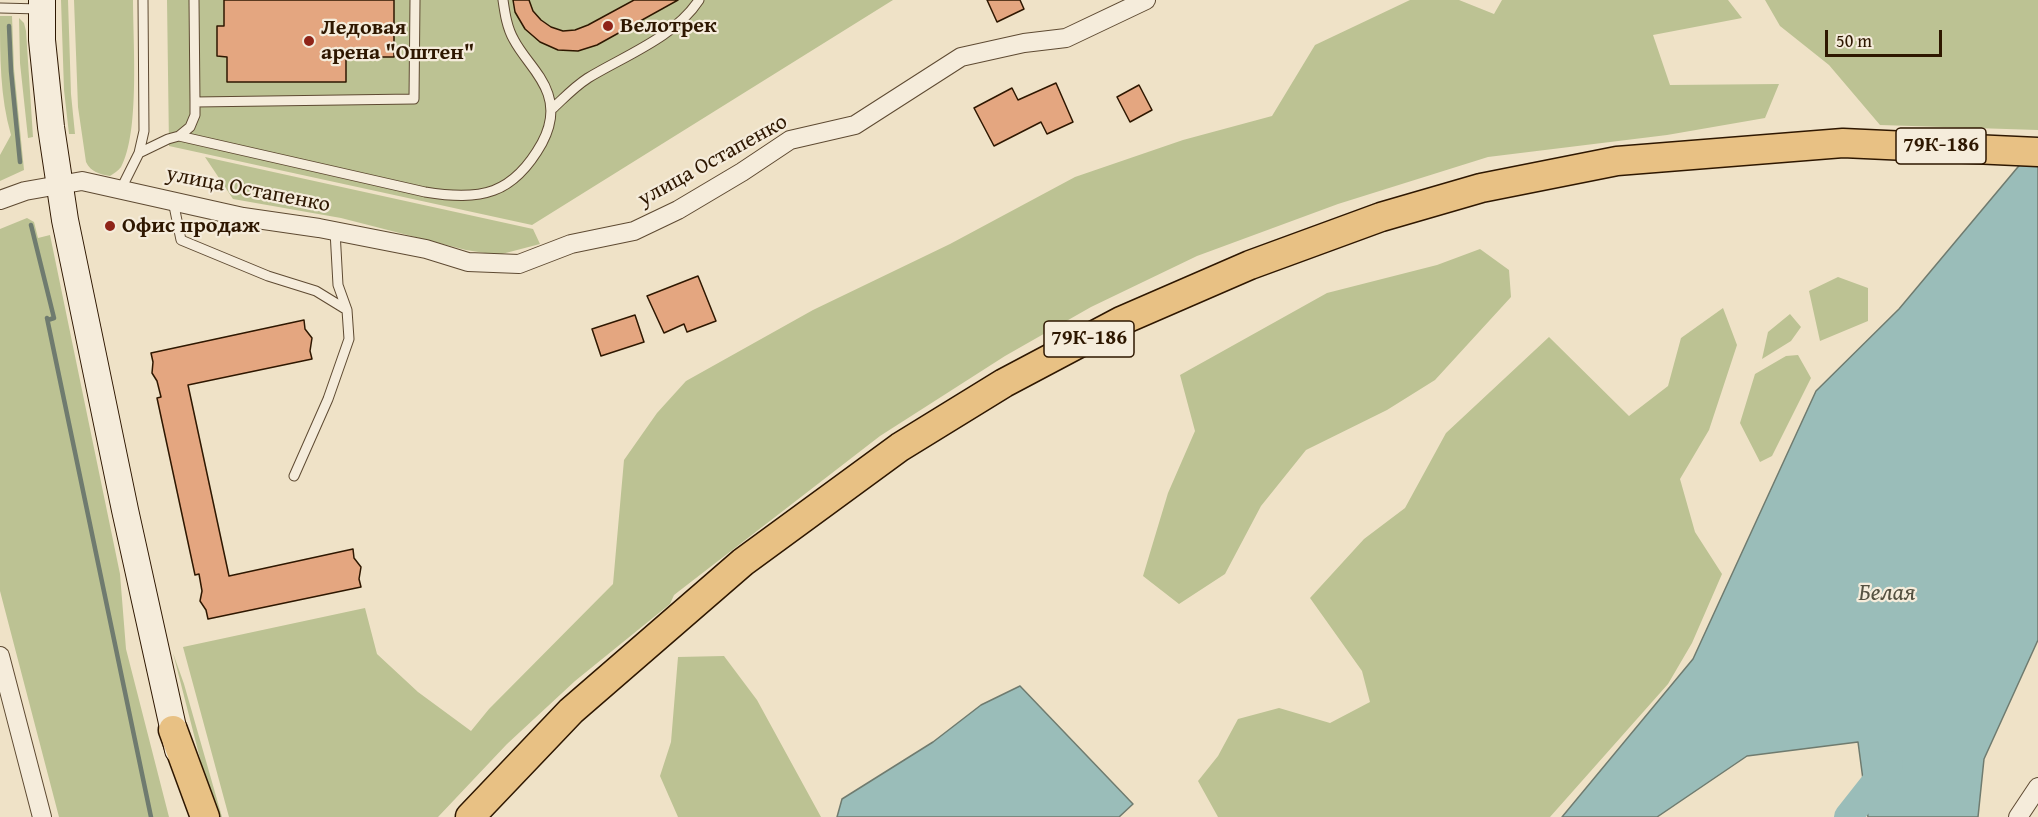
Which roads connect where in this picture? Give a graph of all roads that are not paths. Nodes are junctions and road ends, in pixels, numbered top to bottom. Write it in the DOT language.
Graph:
graph roads {
  1 [pos="143,0"];
  2 [pos="194,0"];
  3 [pos="415,0"];
  4 [pos="503,0"];
  5 [pos="699,0"];
  6 [pos="1146,0"];
  7 [pos="42,4"];
  8 [pos="0,8"];
  9 [pos="195,102"];
  10 [pos="552,109"];
  11 [pos="179,136"];
  12 [pos="2038,152"];
  13 [pos="139,153"];
  14 [pos="60,185"];
  15 [pos="116,189"];
  16 [pos="0,200"];
  17 [pos="173,201"];
  18 [pos="335,231"];
  19 [pos="347,310"];
  20 [pos="294,476"];
  21 [pos="0,656"];
  22 [pos="571,711"];
  23 [pos="173,730"];
  24 [pos="2038,787"];
  25 [pos="42,817"];
  26 [pos="185,817"];
  27 [pos="196,817"];
  28 [pos="205,817"];
  29 [pos="451,817"];
  30 [pos="470,817"];
  31 [pos="486,817"];
  32 [pos="2018,817"];
  1 -- 13 [label="lane"];
  2 -- 9 [label="lane"];
  3 -- 9 [label="lane"];
  4 -- 10 [label="lane"];
  5 -- 10 [label="lane"];
  6 -- 18 [label="street, улица Остапенко"];
  7 -- 8 [label="lane"];
  7 -- 14 [label="main road"];
  9 -- 11 [label="lane"];
  10 -- 11 [label="lane"];
  11 -- 13 [label="lane"];
  12 -- 22 [label="main road, 79К-186"];
  13 -- 15 [label="lane"];
  14 -- 15 [label="street, улица Остапенко"];
  14 -- 16 [label="street, улица Остапенко"];
  14 -- 23 [label="main road"];
  15 -- 17 [label="street, улица Остапенко"];
  17 -- 18 [label="street, улица Остапенко"];
  17 -- 19 [label="lane"];
  18 -- 19 [label="lane"];
  19 -- 20 [label="lane"];
  21 -- 25 [label="street"];
  22 -- 29 [label="main road"];
  22 -- 30 [label="main road, 79К-186"];
  22 -- 31 [label="main road"];
  23 -- 26 [label="main road"];
  23 -- 27 [label="main road"];
  23 -- 28 [label="main road"];
  24 -- 32 [label="street"];
}
